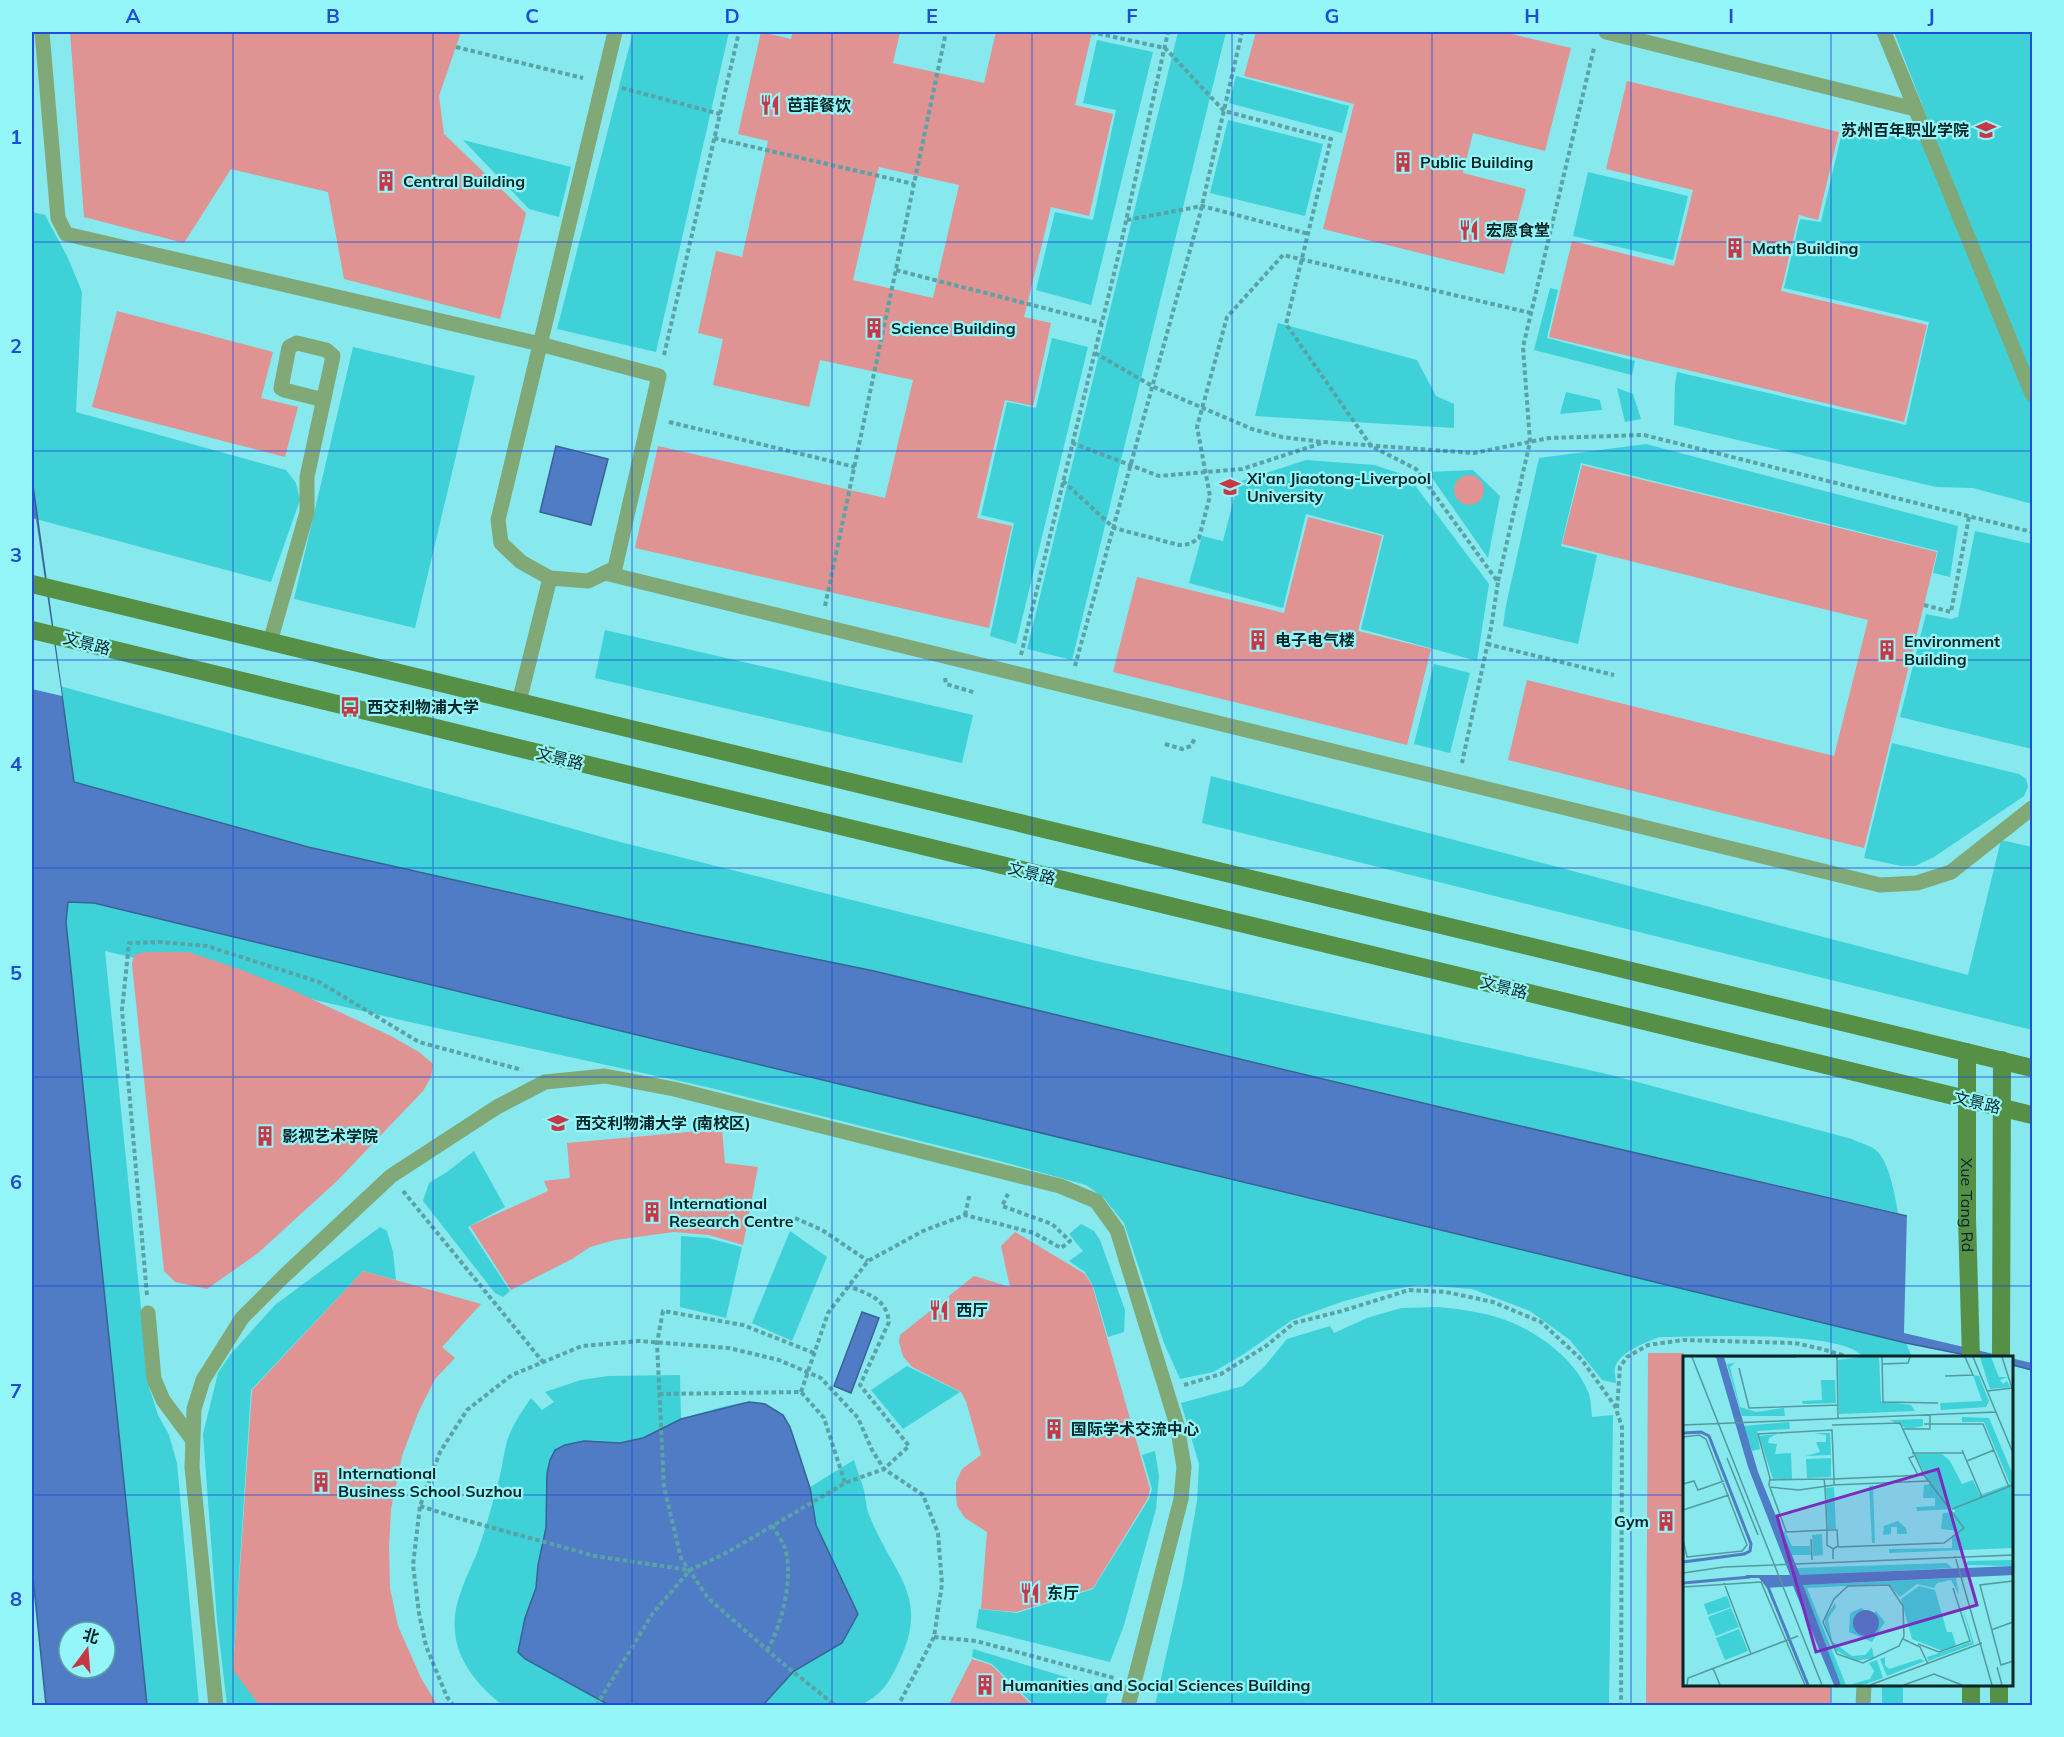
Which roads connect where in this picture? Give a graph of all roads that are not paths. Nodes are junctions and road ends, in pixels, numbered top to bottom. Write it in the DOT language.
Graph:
graph roads {
  1 [pos="42,32"];
  2 [pos="615,32"];
  3 [pos="1884,32"];
  4 [pos="1600,37"];
  5 [pos="1915,109"];
  6 [pos="540,344"];
  7 [pos="2032,394"];
  8 [pos="324,398"];
  9 [pos="605,573"];
  10 [pos="550,578"];
  11 [pos="32,584"];
  12 [pos="32,630"];
  13 [pos="270,642"];
  14 [pos="519,702"];
  15 [pos="2032,808"];
  16 [pos="1967,1052"];
  17 [pos="2001,1060"];
  18 [pos="2032,1068"];
  19 [pos="1967,1100"];
  20 [pos="2001,1108"];
  21 [pos="2032,1115"];
  22 [pos="148,1313"];
  23 [pos="1971,1356"];
  24 [pos="2001,1356"];
  25 [pos="192,1439"];
  26 [pos="1863,1686"];
  27 [pos="1971,1686"];
  28 [pos="1999,1686"];
  29 [pos="216,1706"];
  30 [pos="1128,1706"];
  31 [pos="1863,1706"];
  32 [pos="1971,1706"];
  33 [pos="1999,1706"];
  1 -- 6 [label="lane"];
  2 -- 6 [label="lane"];
  3 -- 5 [label="lane"];
  4 -- 5 [label="lane"];
  5 -- 7 [label="lane"];
  6 -- 9 [label="lane"];
  6 -- 10 [label="lane"];
  8 -- 13 [label="lane"];
  9 -- 10 [label="lane"];
  9 -- 15 [label="lane"];
  10 -- 14 [label="lane"];
  11 -- 13 [label="main road"];
  12 -- 19 [label="main road, 文景路"];
  13 -- 14 [label="main road"];
  14 -- 16 [label="main road"];
  16 -- 17 [label="main road"];
  16 -- 19 [label="main road, Xue Tang Rd"];
  17 -- 18 [label="main road"];
  17 -- 20 [label="main road, Xue Tang Rd"];
  19 -- 20 [label="main road, 文景路"];
  19 -- 23 [label="main road, Xue Tang Rd"];
  20 -- 21 [label="main road, 文景路"];
  20 -- 24 [label="main road, Xue Tang Rd"];
  22 -- 25 [label="lane"];
  25 -- 29 [label="lane"];
  25 -- 30 [label="lane"];
  26 -- 31 [label="lane"];
  27 -- 32 [label="main road"];
  28 -- 33 [label="main road"];
}
